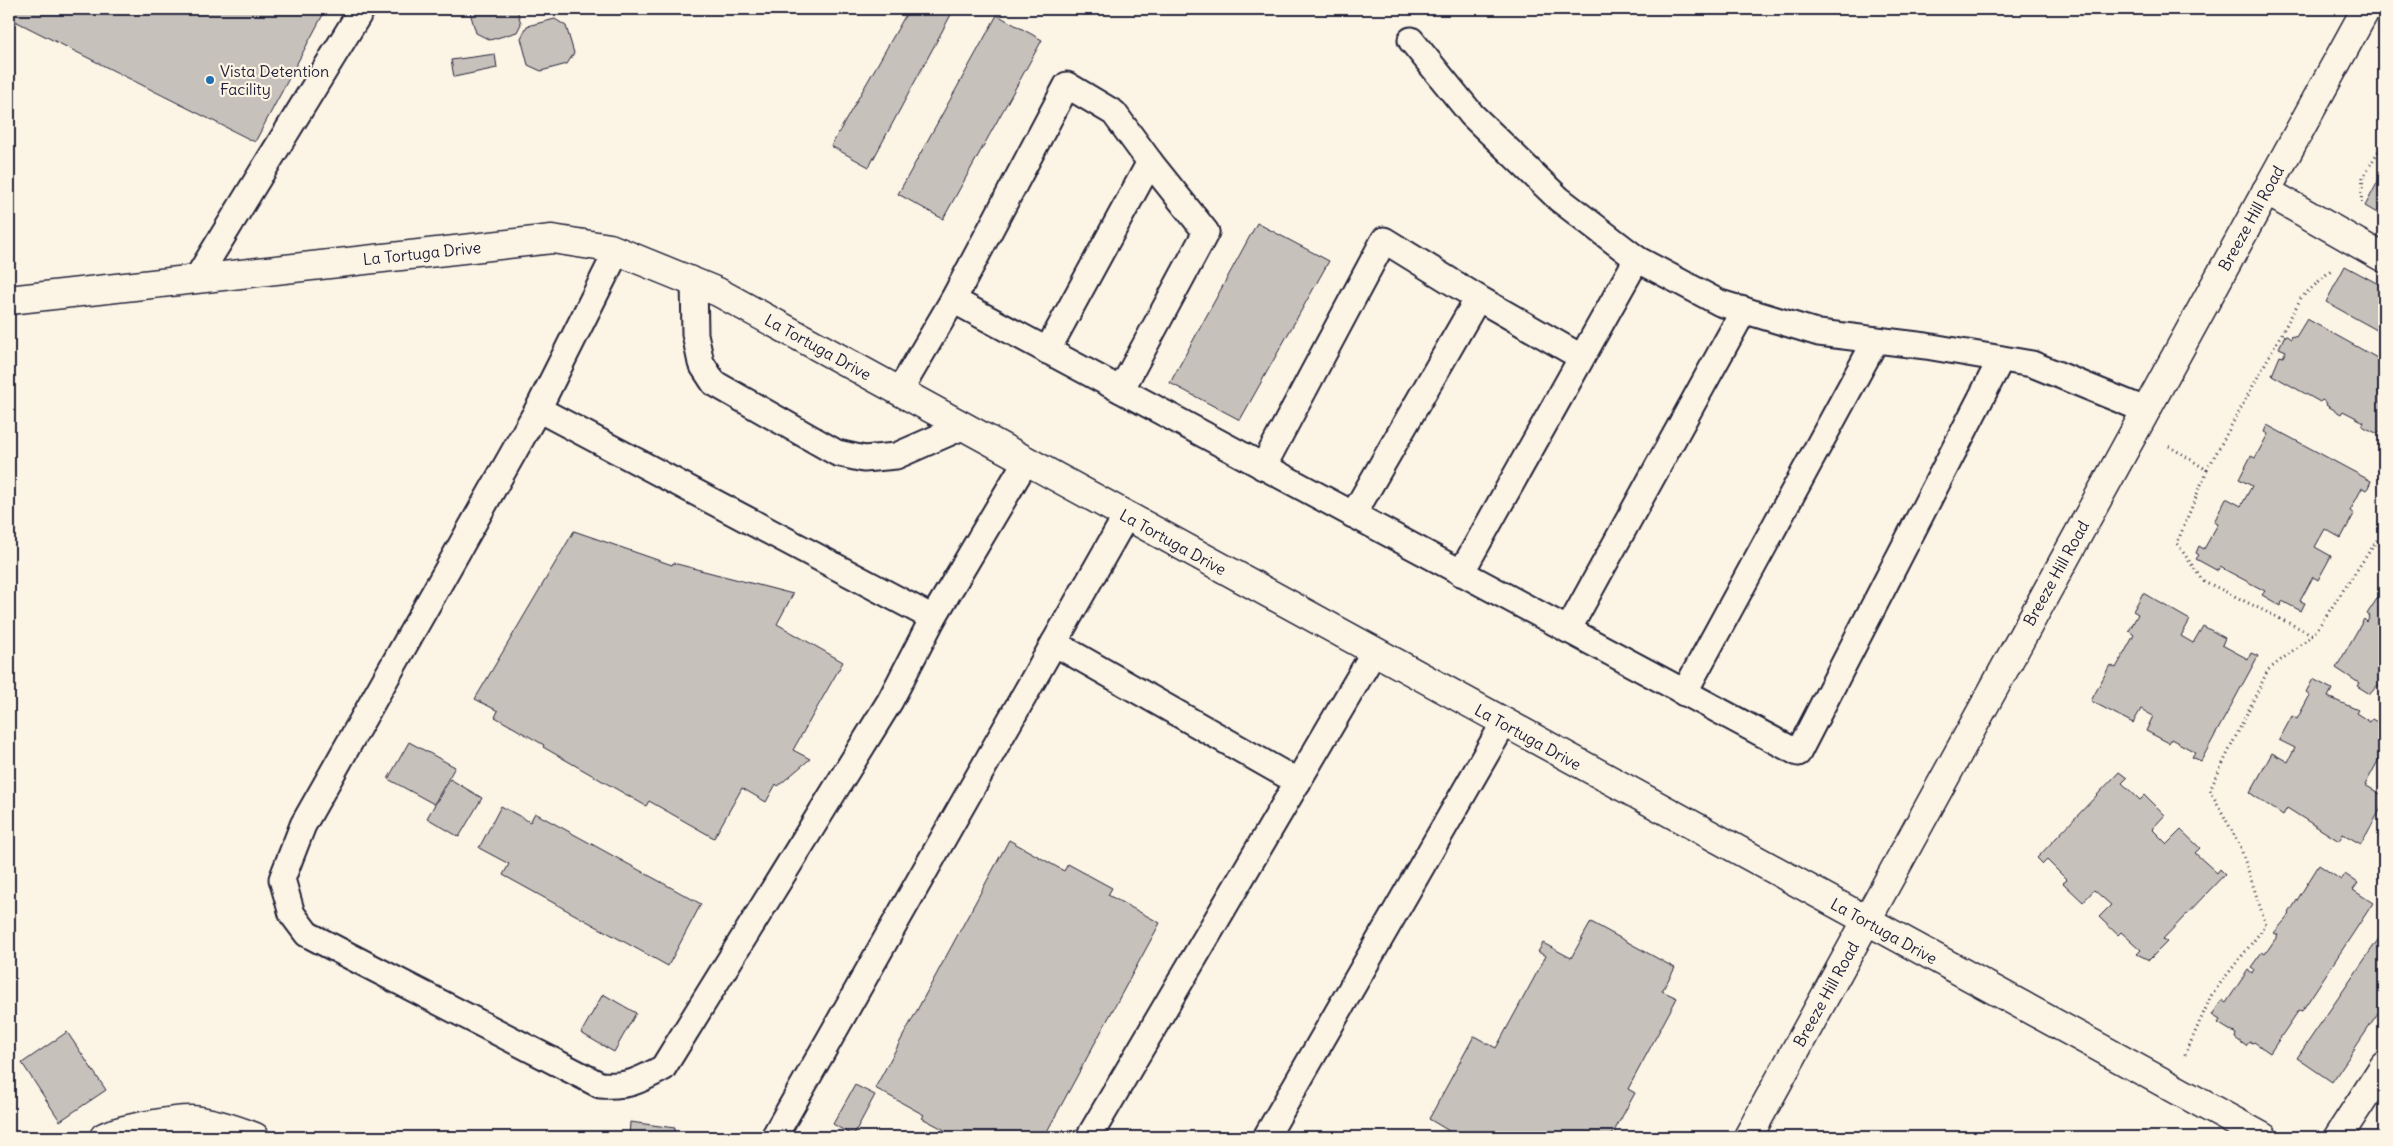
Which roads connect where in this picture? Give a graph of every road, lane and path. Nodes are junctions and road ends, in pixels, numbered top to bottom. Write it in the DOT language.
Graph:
graph roads {
  1 [pos="362,9"];
  2 [pos="2366,9"];
  3 [pos="1411,40"];
  4 [pos="2384,142"];
  5 [pos="1150,162"];
  6 [pos="2266,191"];
  7 [pos="2358,244"];
  8 [pos="617,251"];
  9 [pos="2384,258"];
  10 [pos="1637,259"];
  11 [pos="197,278"];
  12 [pos="694,282"];
  13 [pos="1478,298"];
  14 [pos="9,300"];
  15 [pos="953,300"];
  16 [pos="1744,310"];
  17 [pos="1876,340"];
  18 [pos="1047,351"];
  19 [pos="1581,358"];
  20 [pos="2001,359"];
  21 [pos="1121,390"];
  22 [pos="899,392"];
  23 [pos="538,410"];
  24 [pos="2141,418"];
  25 [pos="962,427"];
  26 [pos="1026,461"];
  27 [pos="1263,467"];
  28 [pos="2207,470"];
  29 [pos="1353,515"];
  30 [pos="1126,516"];
  31 [pos="2384,530"];
  32 [pos="1461,573"];
  33 [pos="933,618"];
  34 [pos="1568,630"];
  35 [pos="2313,635"];
  36 [pos="1054,643"];
  37 [pos="1374,652"];
  38 [pos="1684,692"];
  39 [pos="1504,723"];
  40 [pos="1298,782"];
  41 [pos="1865,921"];
  42 [pos="2384,1066"];
  43 [pos="2170,1087"];
  44 [pos="104,1137"];
  45 [pos="255,1137"];
  46 [pos="774,1137"];
  47 [pos="1089,1137"];
  48 [pos="1266,1137"];
  49 [pos="1748,1137"];
  50 [pos="2263,1137"];
  51 [pos="2338,1137"];
  1 -- 11 [label="lane"];
  2 -- 6 [label="street, Breeze Hill Road"];
  3 -- 10 [label="lane"];
  4 -- 7 [label="path"];
  5 -- 15 [label="lane"];
  5 -- 18 [label="lane"];
  5 -- 21 [label="lane"];
  6 -- 7 [label="street"];
  6 -- 24 [label="street, Breeze Hill Road"];
  7 -- 9 [label="street"];
  7 -- 28 [label="path"];
  8 -- 11 [label="street, La Tortuga Drive"];
  8 -- 12 [label="street, La Tortuga Drive"];
  8 -- 23 [label="lane"];
  10 -- 16 [label="lane"];
  10 -- 19 [label="lane"];
  11 -- 14 [label="street, La Tortuga Drive"];
  12 -- 22 [label="street, La Tortuga Drive"];
  12 -- 25 [label="lane"];
  13 -- 19 [label="lane"];
  13 -- 27 [label="lane"];
  13 -- 29 [label="lane"];
  15 -- 18 [label="lane"];
  15 -- 22 [label="lane"];
  16 -- 17 [label="lane"];
  16 -- 34 [label="lane"];
  17 -- 20 [label="lane"];
  17 -- 38 [label="lane"];
  18 -- 21 [label="lane"];
  19 -- 32 [label="lane"];
  20 -- 24 [label="lane"];
  20 -- 38 [label="lane"];
  21 -- 27 [label="lane"];
  22 -- 25 [label="street, La Tortuga Drive"];
  23 -- 33 [label="lane"];
  23 -- 33 [label="lane"];
  24 -- 28 [label="path"];
  24 -- 41 [label="street, Breeze Hill Road"];
  25 -- 26 [label="street, La Tortuga Drive"];
  26 -- 30 [label="street, La Tortuga Drive"];
  26 -- 33 [label="lane"];
  27 -- 29 [label="lane"];
  28 -- 35 [label="path"];
  29 -- 32 [label="lane"];
  30 -- 36 [label="lane"];
  30 -- 37 [label="street, La Tortuga Drive"];
  31 -- 35 [label="path"];
  32 -- 34 [label="lane"];
  34 -- 38 [label="lane"];
  35 -- 43 [label="path"];
  36 -- 40 [label="lane"];
  36 -- 46 [label="lane"];
  37 -- 39 [label="street, La Tortuga Drive"];
  37 -- 40 [label="lane"];
  39 -- 41 [label="street, La Tortuga Drive"];
  39 -- 48 [label="lane"];
  40 -- 47 [label="lane"];
  41 -- 43 [label="street, La Tortuga Drive"];
  41 -- 49 [label="street, Breeze Hill Road"];
  42 -- 51 [label="street"];
  43 -- 50 [label="street, La Tortuga Drive"];
  44 -- 45 [label="street"];
}
